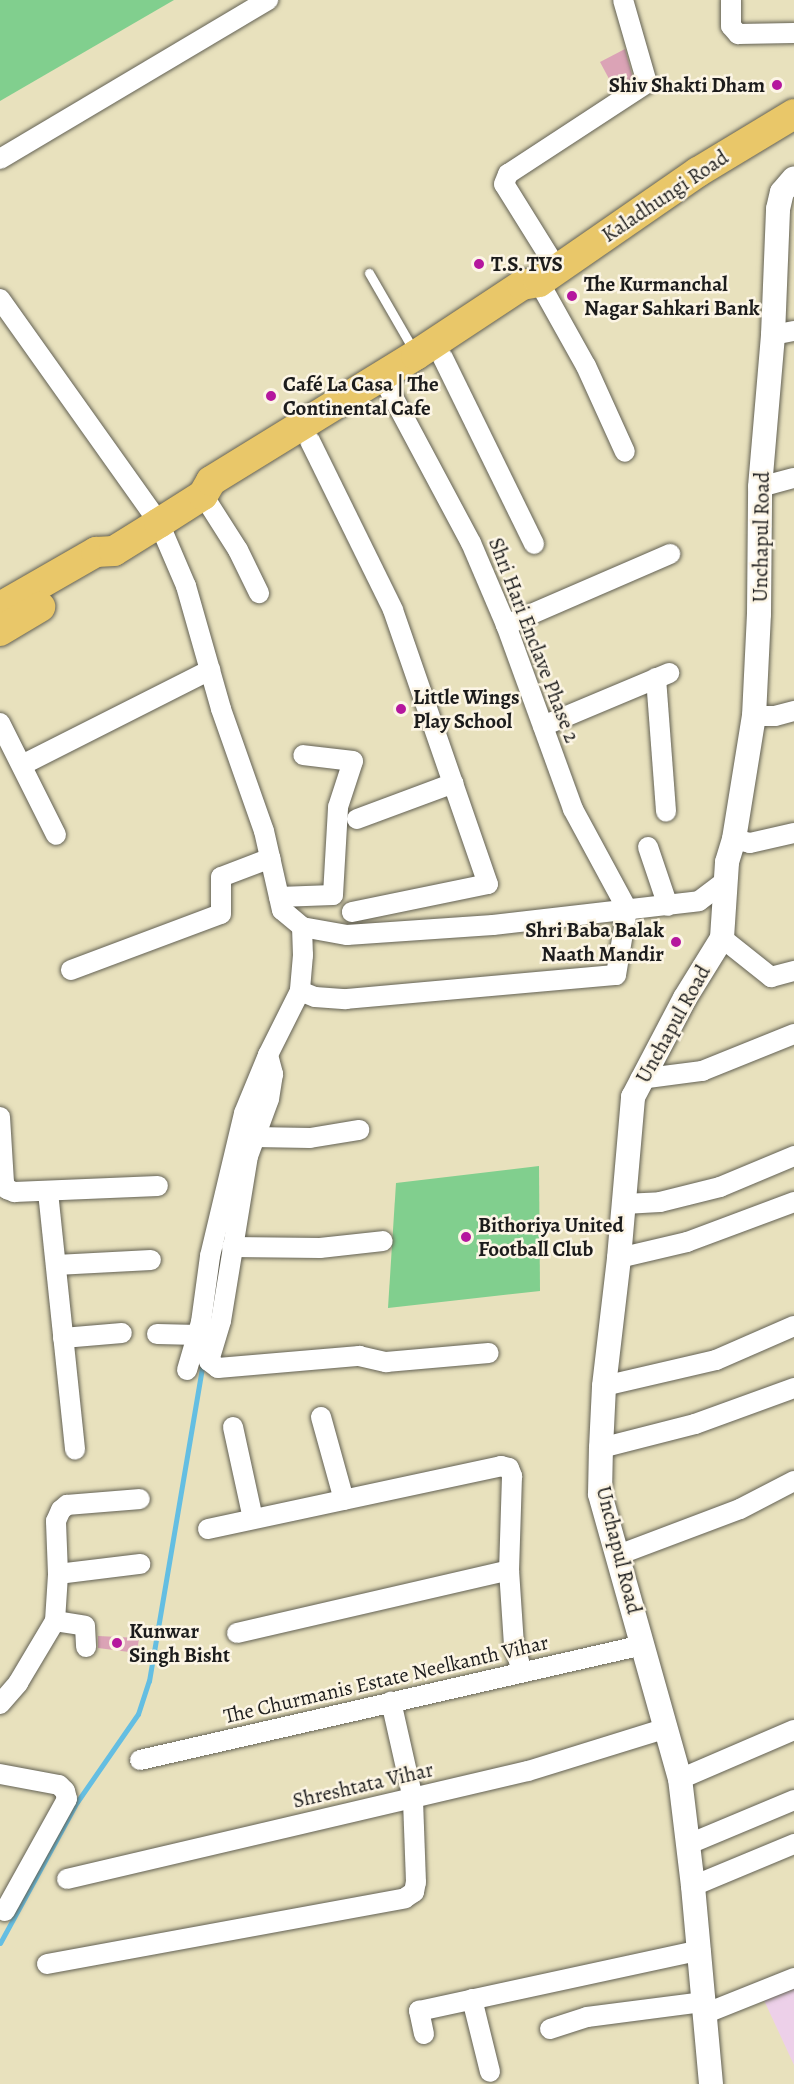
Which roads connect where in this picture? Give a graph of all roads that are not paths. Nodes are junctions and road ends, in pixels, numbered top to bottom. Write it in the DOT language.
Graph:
graph roads {
  1 [pos="268,0"];
  2 [pos="623,0"];
  3 [pos="731,0"];
  4 [pos="794,33"];
  5 [pos="794,114"];
  6 [pos="0,159"];
  7 [pos="794,178"];
  8 [pos="369,273"];
  9 [pos="548,275"];
  10 [pos="0,299"];
  11 [pos="783,333"];
  12 [pos="430,357"];
  13 [pos="387,383"];
  14 [pos="310,441"];
  15 [pos="625,452"];
  16 [pos="794,478"];
  17 [pos="760,487"];
  18 [pos="203,495"];
  19 [pos="159,523"];
  20 [pos="534,544"];
  21 [pos="114,551"];
  22 [pos="670,554"];
  23 [pos="259,593"];
  24 [pos="0,607"];
  25 [pos="506,625"];
  26 [pos="0,631"];
  27 [pos="210,670"];
  28 [pos="794,711"];
  29 [pos="754,716"];
  30 [pos="0,723"];
  31 [pos="543,726"];
  32 [pos="303,755"];
  33 [pos="22,765"];
  34 [pos="454,783"];
  35 [pos="666,812"];
  36 [pos="357,819"];
  37 [pos="794,833"];
  38 [pos="56,835"];
  39 [pos="734,839"];
  40 [pos="648,847"];
  41 [pos="271,858"];
  42 [pos="724,882"];
  43 [pos="279,897"];
  44 [pos="668,906"];
  45 [pos="627,909"];
  46 [pos="352,912"];
  47 [pos="302,927"];
  48 [pos="722,938"];
  49 [pos="70,970"];
  50 [pos="794,971"];
  51 [pos="300,991"];
  52 [pos="794,1034"];
  53 [pos="268,1055"];
  54 [pos="640,1079"];
  55 [pos="0,1117"];
  56 [pos="359,1130"];
  57 [pos="254,1137"];
  58 [pos="794,1156"];
  59 [pos="158,1186"];
  60 [pos="48,1192"];
  61 [pos="794,1202"];
  62 [pos="624,1204"];
  63 [pos="383,1241"];
  64 [pos="232,1247"];
  65 [pos="620,1258"];
  66 [pos="151,1260"];
  67 [pos="56,1265"];
  68 [pos="794,1326"];
  69 [pos="122,1333"];
  70 [pos="157,1334"];
  71 [pos="198,1335"];
  72 [pos="63,1338"];
  73 [pos="489,1353"];
  74 [pos="187,1370"];
  75 [pos="604,1386"];
  76 [pos="794,1388"];
  77 [pos="321,1418"];
  78 [pos="233,1427"];
  79 [pos="601,1448"];
  80 [pos="75,1450"];
  81 [pos="794,1481"];
  82 [pos="140,1499"];
  83 [pos="344,1500"];
  84 [pos="253,1520"];
  85 [pos="208,1529"];
  86 [pos="618,1556"];
  87 [pos="140,1564"];
  88 [pos="509,1570"];
  89 [pos="58,1574"];
  90 [pos="55,1621"];
  91 [pos="237,1633"];
  92 [pos="643,1645"];
  93 [pos="86,1647"];
  94 [pos="522,1671"];
  95 [pos="391,1701"];
  96 [pos="0,1704"];
  97 [pos="667,1728"];
  98 [pos="794,1730"];
  99 [pos="140,1760"];
  100 [pos="0,1774"];
  101 [pos="680,1779"];
  102 [pos="413,1798"];
  103 [pos="794,1800"];
  104 [pos="689,1844"];
  105 [pos="794,1844"];
  106 [pos="67,1879"];
  107 [pos="693,1886"];
  108 [pos="5,1911"];
  109 [pos="700,1950"];
  110 [pos="47,1964"];
  111 [pos="794,1978"];
  112 [pos="472,1999"];
  113 [pos="703,2008"];
  114 [pos="550,2029"];
  115 [pos="424,2034"];
  116 [pos="490,2072"];
  117 [pos="711,2084"];
  1 -- 6 [label="street"];
  2 -- 9 [label="street"];
  3 -- 4 [label="street"];
  5 -- 9 [label="main road, Kaladhungi Road"];
  7 -- 11 [label="street, Unchapul Road"];
  8 -- 12 [label="lane"];
  9 -- 12 [label="main road, Kaladhungi Road"];
  9 -- 15 [label="street"];
  10 -- 19 [label="street"];
  11 -- 17 [label="street, Unchapul Road"];
  12 -- 13 [label="main road, Kaladhungi Road"];
  12 -- 20 [label="street"];
  13 -- 14 [label="main road, Kaladhungi Road"];
  13 -- 18 [label="main road, Kaladhungi Road"];
  13 -- 25 [label="street, Shri Hari Enclave Phase 2"];
  14 -- 18 [label="main road, Kaladhungi Road"];
  14 -- 34 [label="street"];
  16 -- 17 [label="street"];
  17 -- 29 [label="street, Unchapul Road"];
  18 -- 19 [label="main road, Kaladhungi Road"];
  18 -- 23 [label="street"];
  19 -- 21 [label="main road, Kaladhungi Road"];
  19 -- 27 [label="street"];
  21 -- 24 [label="main road, Kaladhungi Road"];
  21 -- 26 [label="main road, Kaladhungi Road"];
  22 -- 25 [label="street"];
  25 -- 31 [label="street, Shri Hari Enclave Phase 2"];
  27 -- 33 [label="street"];
  27 -- 41 [label="street"];
  28 -- 29 [label="street"];
  29 -- 39 [label="street, Unchapul Road"];
  30 -- 33 [label="street"];
  31 -- 35 [label="street"];
  31 -- 45 [label="street, Shri Hari Enclave Phase 2"];
  32 -- 43 [label="street"];
  33 -- 38 [label="street"];
  34 -- 36 [label="street"];
  34 -- 46 [label="street"];
  37 -- 39 [label="street"];
  39 -- 42 [label="street, Unchapul Road"];
  40 -- 44 [label="street"];
  41 -- 43 [label="street"];
  41 -- 49 [label="street"];
  42 -- 44 [label="street"];
  42 -- 48 [label="street, Unchapul Road"];
  43 -- 47 [label="street"];
  44 -- 45 [label="street"];
  45 -- 47 [label="street"];
  45 -- 51 [label="street"];
  47 -- 51 [label="street"];
  48 -- 50 [label="street"];
  48 -- 54 [label="street, Unchapul Road"];
  51 -- 53 [label="street"];
  52 -- 54 [label="street"];
  53 -- 57 [label="street"];
  53 -- 71 [label="street"];
  54 -- 62 [label="street, Unchapul Road"];
  55 -- 60 [label="street"];
  56 -- 57 [label="street"];
  57 -- 64 [label="street"];
  58 -- 62 [label="street"];
  59 -- 60 [label="street"];
  60 -- 67 [label="street"];
  61 -- 65 [label="street"];
  62 -- 65 [label="street, Unchapul Road"];
  63 -- 64 [label="street"];
  64 -- 73 [label="street"];
  65 -- 75 [label="street, Unchapul Road"];
  66 -- 67 [label="street"];
  67 -- 72 [label="street"];
  68 -- 75 [label="street"];
  69 -- 72 [label="street"];
  70 -- 71 [label="street"];
  71 -- 74 [label="street"];
  72 -- 80 [label="street"];
  75 -- 79 [label="street, Unchapul Road"];
  76 -- 79 [label="street"];
  77 -- 83 [label="street"];
  78 -- 84 [label="street"];
  79 -- 86 [label="street, Unchapul Road"];
  81 -- 86 [label="street"];
  82 -- 89 [label="street"];
  83 -- 84 [label="street"];
  83 -- 88 [label="street"];
  84 -- 85 [label="street"];
  86 -- 92 [label="street, Unchapul Road"];
  87 -- 89 [label="street"];
  88 -- 91 [label="street"];
  88 -- 94 [label="street"];
  89 -- 90 [label="street"];
  90 -- 93 [label="street"];
  90 -- 96 [label="street"];
  92 -- 94 [label="street, The Churmanis Estate Neelkanth Vihar"];
  92 -- 97 [label="street, Unchapul Road"];
  94 -- 95 [label="street, The Churmanis Estate Neelkanth Vihar"];
  95 -- 99 [label="street, The Churmanis Estate Neelkanth Vihar"];
  95 -- 102 [label="street"];
  97 -- 101 [label="street, Unchapul Road"];
  97 -- 102 [label="street, Shreshtata Vihar"];
  98 -- 101 [label="street"];
  100 -- 108 [label="street"];
  101 -- 104 [label="street, Unchapul Road"];
  102 -- 106 [label="street, Shreshtata Vihar"];
  102 -- 110 [label="street"];
  103 -- 104 [label="street"];
  104 -- 107 [label="street, Unchapul Road"];
  105 -- 107 [label="street"];
  107 -- 109 [label="street, Unchapul Road"];
  109 -- 112 [label="street"];
  109 -- 113 [label="street, Unchapul Road"];
  111 -- 113 [label="street"];
  112 -- 115 [label="street"];
  112 -- 116 [label="street"];
  113 -- 114 [label="street"];
  113 -- 117 [label="street, Unchapul Road"];
}
